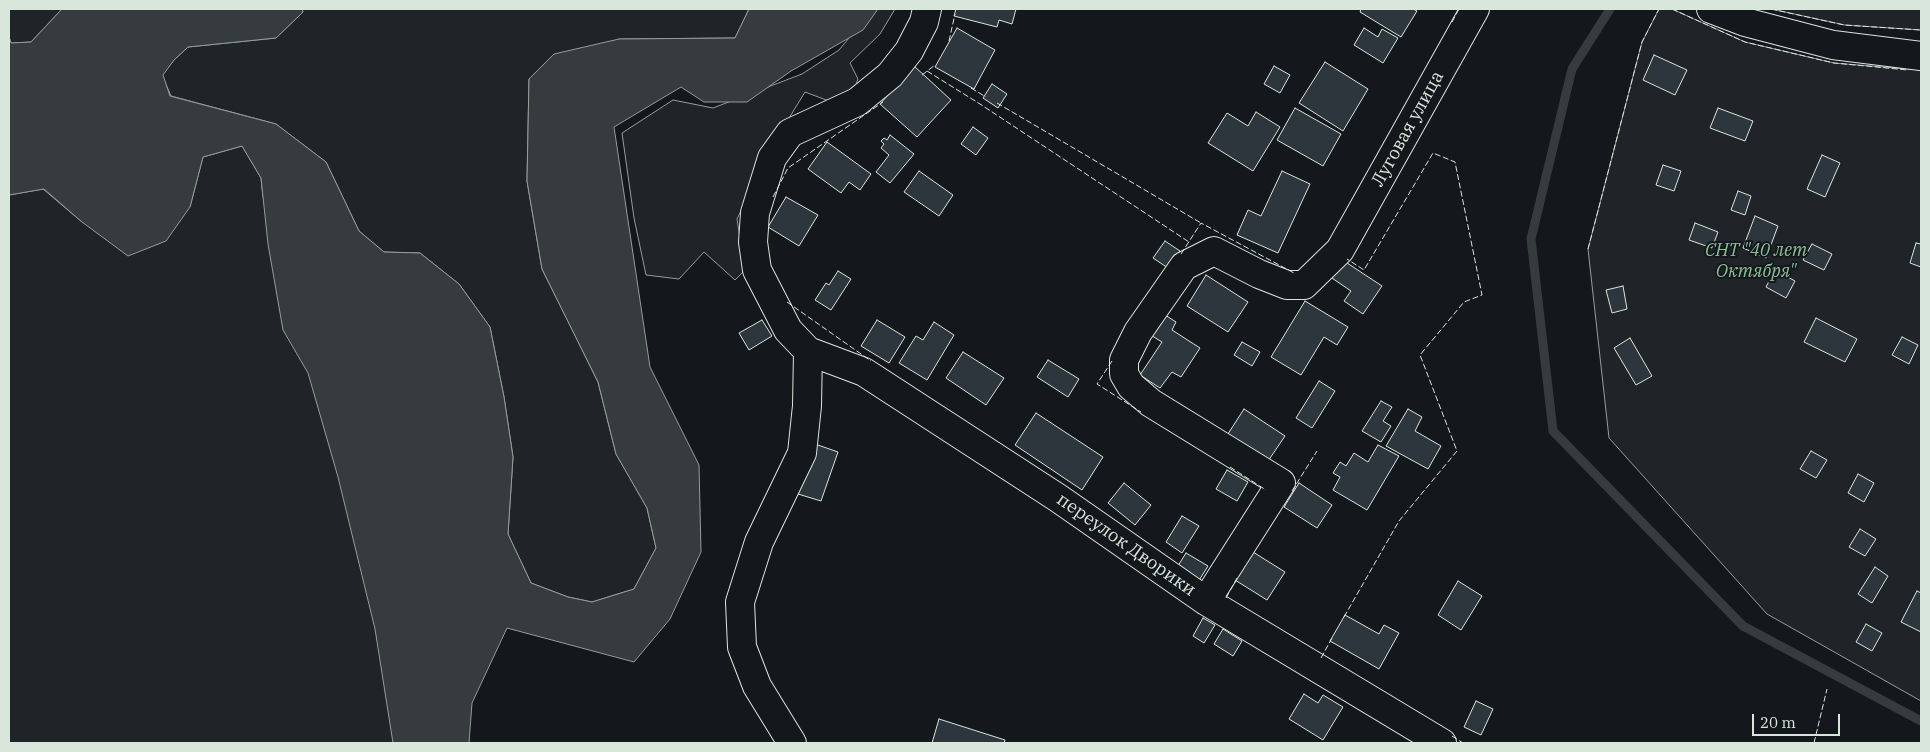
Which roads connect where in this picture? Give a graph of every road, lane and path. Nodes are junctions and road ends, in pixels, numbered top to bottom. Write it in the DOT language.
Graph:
graph roads {
  1 [pos="927,9"];
  2 [pos="1475,9"];
  3 [pos="1711,9"];
  4 [pos="1918,58"];
  5 [pos="808,351"];
  6 [pos="1206,601"];
  7 [pos="792,743"];
  8 [pos="1442,743"];
  1 -- 5 [label="street"];
  2 -- 6 [label="street, Луговая улица"];
  3 -- 4 [label="street"];
  5 -- 6 [label="street, переулок Дворики"];
  5 -- 7 [label="street"];
  6 -- 8 [label="street, переулок Дворики"];
}
